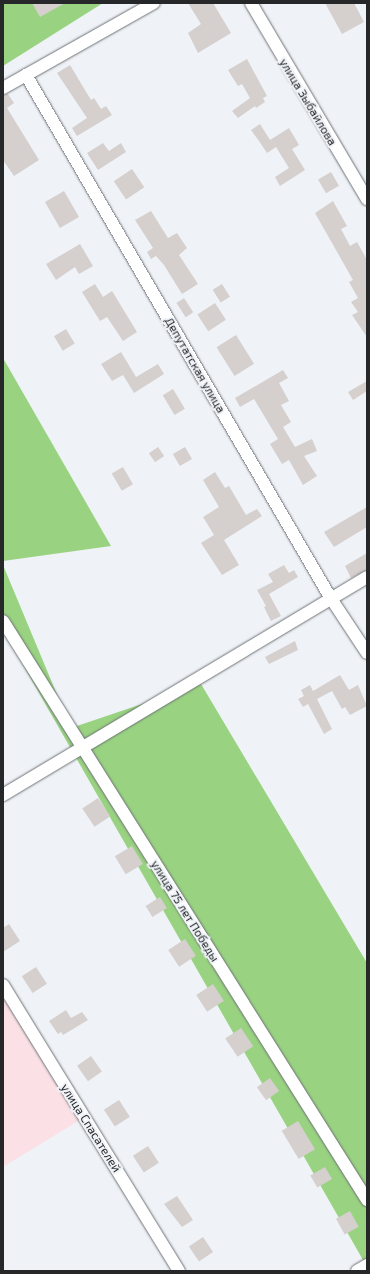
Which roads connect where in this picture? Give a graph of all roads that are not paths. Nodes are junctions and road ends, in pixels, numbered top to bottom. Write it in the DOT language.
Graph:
graph roads {
  1 [pos="154,3"];
  2 [pos="251,3"];
  3 [pos="26,75"];
  4 [pos="3,88"];
  5 [pos="367,199"];
  6 [pos="367,576"];
  7 [pos="330,597"];
  8 [pos="3,621"];
  9 [pos="367,653"];
  10 [pos="83,748"];
  11 [pos="3,795"];
  12 [pos="3,985"];
  13 [pos="367,1200"];
  14 [pos="367,1265"];
  15 [pos="179,1271"];
  16 [pos="357,1271"];
  1 -- 3 [label="street"];
  2 -- 5 [label="street, улица Зыбайлова"];
  3 -- 4 [label="street"];
  3 -- 7 [label="street, Депутатская улица"];
  6 -- 7 [label="street"];
  7 -- 9 [label="street, Депутатская улица"];
  7 -- 10 [label="street"];
  8 -- 10 [label="street, улица 75 лет Победы"];
  10 -- 11 [label="street"];
  10 -- 13 [label="street, улица 75 лет Победы"];
  12 -- 15 [label="street, улица Спасателей"];
  14 -- 16 [label="street"];
}
